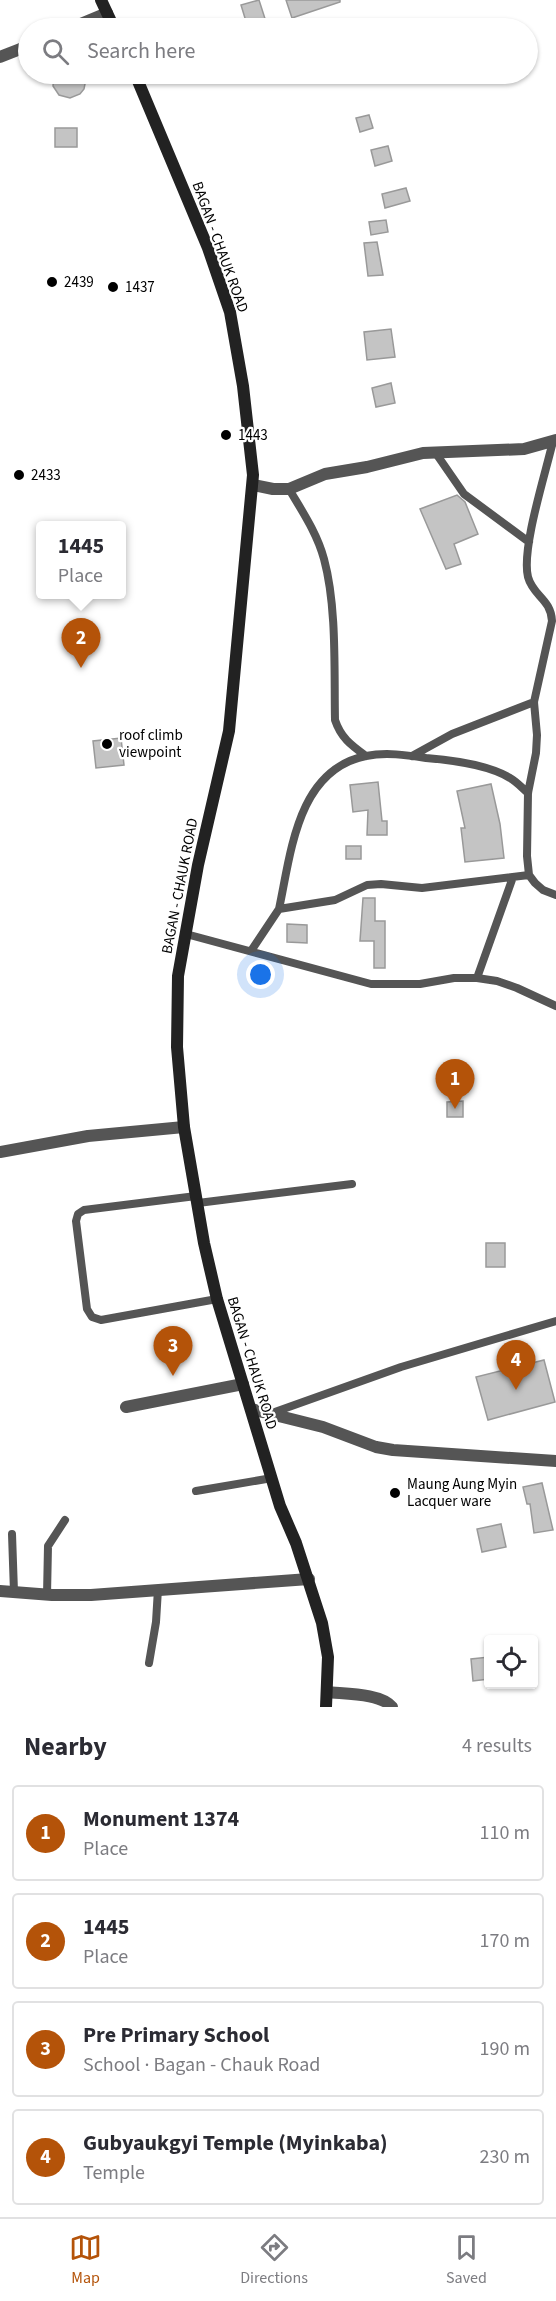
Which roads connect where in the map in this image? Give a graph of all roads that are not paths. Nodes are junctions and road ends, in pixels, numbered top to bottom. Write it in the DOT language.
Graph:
graph roads {
  1 [pos="101,0"];
  2 [pos="107,13"];
  3 [pos="95,18"];
  4 [pos="109,18"];
  5 [pos="18,50"];
  6 [pos="0,57"];
  7 [pos="139,84"];
  8 [pos="554,440"];
  9 [pos="435,452"];
  10 [pos="252,484"];
  11 [pos="289,489"];
  12 [pos="529,542"];
  13 [pos="534,702"];
  14 [pos="366,756"];
  15 [pos="412,756"];
  16 [pos="528,793"];
  17 [pos="529,875"];
  18 [pos="513,877"];
  19 [pos="556,896"];
  20 [pos="279,909"];
  21 [pos="186,934"];
  22 [pos="251,951"];
  23 [pos="477,978"];
  24 [pos="556,1006"];
  25 [pos="184,1127"];
  26 [pos="0,1152"];
  27 [pos="352,1184"];
  28 [pos="197,1200"];
  29 [pos="217,1299"];
  30 [pos="556,1321"];
  31 [pos="243,1384"];
  32 [pos="126,1407"];
  33 [pos="250,1409"];
  34 [pos="271,1414"];
  35 [pos="556,1461"];
  36 [pos="272,1478"];
  37 [pos="196,1491"];
  38 [pos="65,1520"];
  39 [pos="12,1534"];
  40 [pos="309,1579"];
  41 [pos="158,1589"];
  42 [pos="0,1591"];
  43 [pos="14,1592"];
  44 [pos="47,1595"];
  45 [pos="149,1663"];
  46 [pos="327,1692"];
  47 [pos="326,1707"];
  48 [pos="392,1707"];
  1 -- 2 [label="main road"];
  2 -- 3 [label="street"];
  2 -- 4 [label="main road"];
  5 -- 6 [label="street"];
  7 -- 10 [label="main road, BAGAN - CHAUK ROAD"];
  8 -- 9 [label="street"];
  8 -- 12 [label="lane"];
  9 -- 11 [label="street"];
  9 -- 12 [label="lane"];
  10 -- 11 [label="street"];
  10 -- 21 [label="main road, BAGAN - CHAUK ROAD"];
  11 -- 14 [label="lane"];
  12 -- 13 [label="lane"];
  13 -- 15 [label="lane"];
  13 -- 16 [label="lane"];
  14 -- 15 [label="lane"];
  14 -- 20 [label="lane"];
  15 -- 16 [label="lane"];
  16 -- 17 [label="lane"];
  17 -- 18 [label="lane"];
  17 -- 19 [label="lane"];
  18 -- 20 [label="lane"];
  18 -- 23 [label="lane"];
  20 -- 22 [label="lane"];
  21 -- 22 [label="lane"];
  21 -- 25 [label="main road, BAGAN - CHAUK ROAD"];
  22 -- 23 [label="lane"];
  23 -- 24 [label="lane"];
  25 -- 26 [label="street"];
  25 -- 28 [label="main road, BAGAN - CHAUK ROAD"];
  27 -- 28 [label="lane"];
  28 -- 29 [label="main road, BAGAN - CHAUK ROAD"];
  28 -- 29 [label="lane"];
  29 -- 31 [label="main road, BAGAN - CHAUK ROAD"];
  30 -- 34 [label="lane"];
  31 -- 32 [label="street"];
  31 -- 33 [label="main road, BAGAN - CHAUK ROAD"];
  33 -- 34 [label="street"];
  33 -- 36 [label="main road, BAGAN - CHAUK ROAD"];
  34 -- 35 [label="street"];
  36 -- 37 [label="lane"];
  36 -- 40 [label="main road, BAGAN - CHAUK ROAD"];
  38 -- 44 [label="lane"];
  39 -- 43 [label="lane"];
  40 -- 41 [label="street"];
  40 -- 46 [label="main road, BAGAN - CHAUK ROAD"];
  41 -- 44 [label="street"];
  41 -- 45 [label="lane"];
  42 -- 43 [label="street"];
  43 -- 44 [label="street"];
  46 -- 47 [label="main road, BAGAN - CHAUK ROAD"];
  46 -- 48 [label="street"];
}
